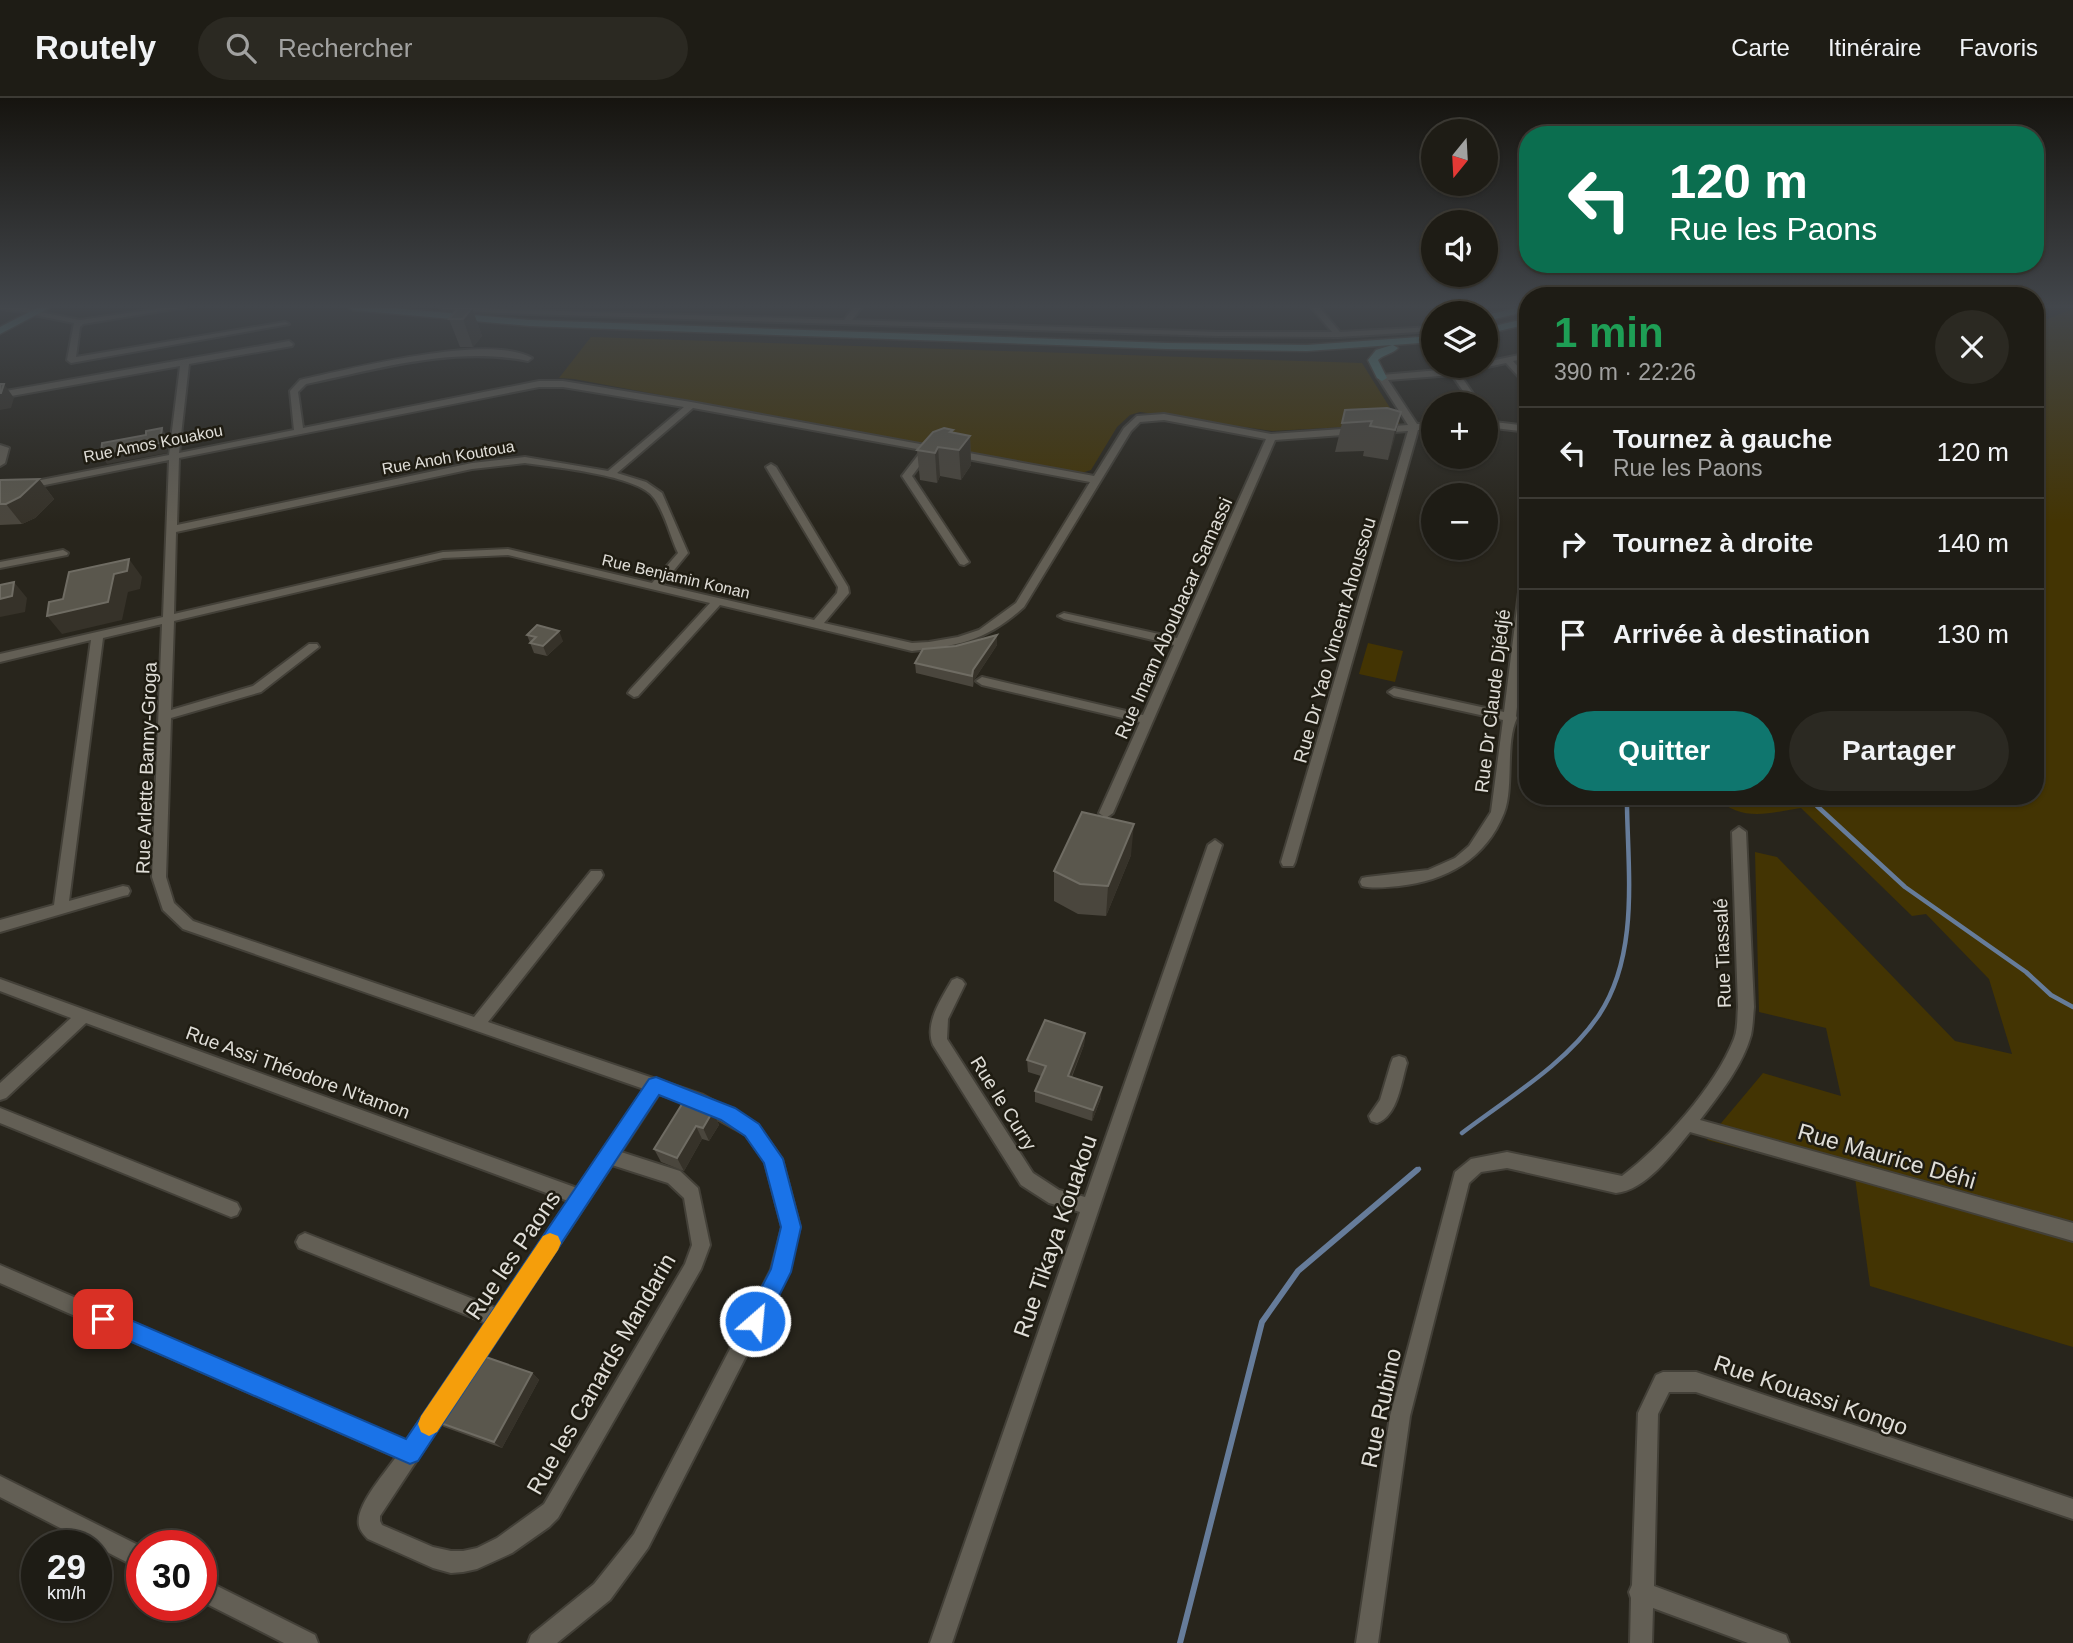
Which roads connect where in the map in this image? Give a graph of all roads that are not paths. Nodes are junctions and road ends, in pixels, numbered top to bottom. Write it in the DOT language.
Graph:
graph roads {
  1 [pos="89,379"];
  2 [pos="183,379"];
  3 [pos="318,379"];
  4 [pos="1383,379"];
  5 [pos="0,395"];
  6 [pos="691,405"];
  7 [pos="1498,425"];
  8 [pos="1414,427"];
  9 [pos="1421,427"];
  10 [pos="1519,428"];
  11 [pos="299,430"];
  12 [pos="1272,437"];
  13 [pos="0,449"];
  14 [pos="927,450"];
  15 [pos="174,455"];
  16 [pos="0,463"];
  17 [pos="771,467"];
  18 [pos="610,474"];
  19 [pos="1097,480"];
  20 [pos="0,491"];
  21 [pos="174,528"];
  22 [pos="64,553"];
  23 [pos="964,562"];
  24 [pos="0,565"];
  25 [pos="654,587"];
  26 [pos="718,601"];
  27 [pos="171,616"];
  28 [pos="1065,616"];
  29 [pos="816,625"];
  30 [pos="98,634"];
  31 [pos="1182,643"];
  32 [pos="1519,644"];
  33 [pos="313,647"];
  34 [pos="0,658"];
  35 [pos="982,681"];
  36 [pos="1394,692"];
  37 [pos="634,693"];
  38 [pos="165,716"];
  39 [pos="1511,718"];
  40 [pos="1147,720"];
  41 [pos="1106,813"];
  42 [pos="1739,832"];
  43 [pos="1215,845"];
  44 [pos="1288,862"];
  45 [pos="596,875"];
  46 [pos="1367,882"];
  47 [pos="123,891"];
  48 [pos="61,909"];
  49 [pos="0,926"];
  50 [pos="957,984"];
  51 [pos="0,985"];
  52 [pos="83,1016"];
  53 [pos="478,1023"];
  54 [pos="1399,1063"];
  55 [pos="656,1085"];
  56 [pos="0,1093"];
  57 [pos="0,1115"];
  58 [pos="1377,1116"];
  59 [pos="1688,1124"];
  60 [pos="609,1156"];
  61 [pos="1460,1187"];
  62 [pos="581,1198"];
  63 [pos="1090,1207"];
  64 [pos="231,1209"];
  65 [pos="2073,1232"];
  66 [pos="305,1242"];
  67 [pos="0,1274"];
  68 [pos="499,1319"];
  69 [pos="410,1453"];
  70 [pos="0,1486"];
  71 [pos="2073,1509"];
  72 [pos="126,1551"];
  73 [pos="1640,1592"];
  74 [pos="217,1597"];
  75 [pos="307,1643"];
  76 [pos="539,1643"];
  77 [pos="941,1643"];
  78 [pos="1367,1643"];
  79 [pos="1641,1643"];
  80 [pos="1778,1643"];
  1 -- 5 [label="street"];
  2 -- 15 [label="street, Rue Arlette Banny-Groga"];
  3 -- 11 [label="street"];
  4 -- 8 [label="street"];
  6 -- 11 [label="street, Rue Amos Kouakou"];
  6 -- 14 [label="street, Rue Amos Kouakou"];
  6 -- 18 [label="street"];
  7 -- 10 [label="street"];
  8 -- 9 [label="street"];
  8 -- 12 [label="street"];
  8 -- 44 [label="street, Rue Dr Yao Vincent Ahoussou"];
  11 -- 15 [label="street, Rue Amos Kouakou"];
  12 -- 19 [label="street, Rue Benjamin Konan"];
  12 -- 31 [label="street, Rue Imam Aboubacar Samassi"];
  13 -- 16 [label="street"];
  14 -- 19 [label="street, Rue Amos Kouakou"];
  14 -- 23 [label="street"];
  15 -- 20 [label="street, Rue Amos Kouakou"];
  15 -- 21 [label="street, Rue Arlette Banny-Groga"];
  17 -- 29 [label="street"];
  18 -- 21 [label="street, Rue Anoh Koutoua"];
  18 -- 25 [label="street, Rue Anoh Koutoua"];
  19 -- 29 [label="street, Rue Benjamin Konan"];
  21 -- 27 [label="street, Rue Arlette Banny-Groga"];
  22 -- 24 [label="street"];
  25 -- 26 [label="street, Rue Benjamin Konan"];
  25 -- 27 [label="street, Rue Benjamin Konan"];
  26 -- 29 [label="street, Rue Benjamin Konan"];
  26 -- 37 [label="street"];
  27 -- 30 [label="street, Rue Benjamin Konan"];
  27 -- 38 [label="street, Rue Arlette Banny-Groga"];
  28 -- 31 [label="street"];
  30 -- 34 [label="street, Rue Benjamin Konan"];
  30 -- 48 [label="street"];
  31 -- 40 [label="street, Rue Imam Aboubacar Samassi"];
  32 -- 39 [label="street, Rue Dr Claude Djédjé"];
  33 -- 38 [label="street"];
  35 -- 40 [label="street"];
  36 -- 39 [label="street"];
  38 -- 53 [label="street, Rue Arlette Banny-Groga"];
  39 -- 46 [label="street, Rue Dr Claude Djédjé"];
  40 -- 41 [label="street, Rue Imam Aboubacar Samassi"];
  42 -- 59 [label="street, Rue Tiassalé"];
  43 -- 63 [label="street, Rue Tikaya Kouakou"];
  45 -- 53 [label="street"];
  47 -- 48 [label="street"];
  48 -- 49 [label="street"];
  50 -- 63 [label="street, Rue le Curry"];
  51 -- 52 [label="street, Rue Assi Théodore N'tamon"];
  52 -- 56 [label="street"];
  52 -- 62 [label="street, Rue Assi Théodore N'tamon"];
  53 -- 55 [label="street, Rue Arlette Banny-Groga"];
  54 -- 58 [label="street"];
  55 -- 60 [label="street, Rue les Paons"];
  55 -- 76 [label="street, Rue Arlette Banny-Groga"];
  57 -- 64 [label="street"];
  59 -- 61 [label="street, Rue Tiassalé"];
  59 -- 65 [label="street, Rue Maurice Déhi"];
  60 -- 62 [label="street, Rue les Paons"];
  60 -- 69 [label="street, Rue les Canards Mandarin"];
  61 -- 78 [label="street, Rue Rubino"];
  62 -- 68 [label="street, Rue les Paons"];
  63 -- 77 [label="street, Rue Tikaya Kouakou"];
  66 -- 68 [label="street"];
  67 -- 69 [label="street"];
  68 -- 69 [label="street, Rue les Paons"];
  70 -- 72 [label="street"];
  71 -- 73 [label="street, Rue Kouassi Kongo"];
  73 -- 79 [label="street, Rue Kouassi Kongo"];
  73 -- 80 [label="street"];
  74 -- 75 [label="street"];
}
